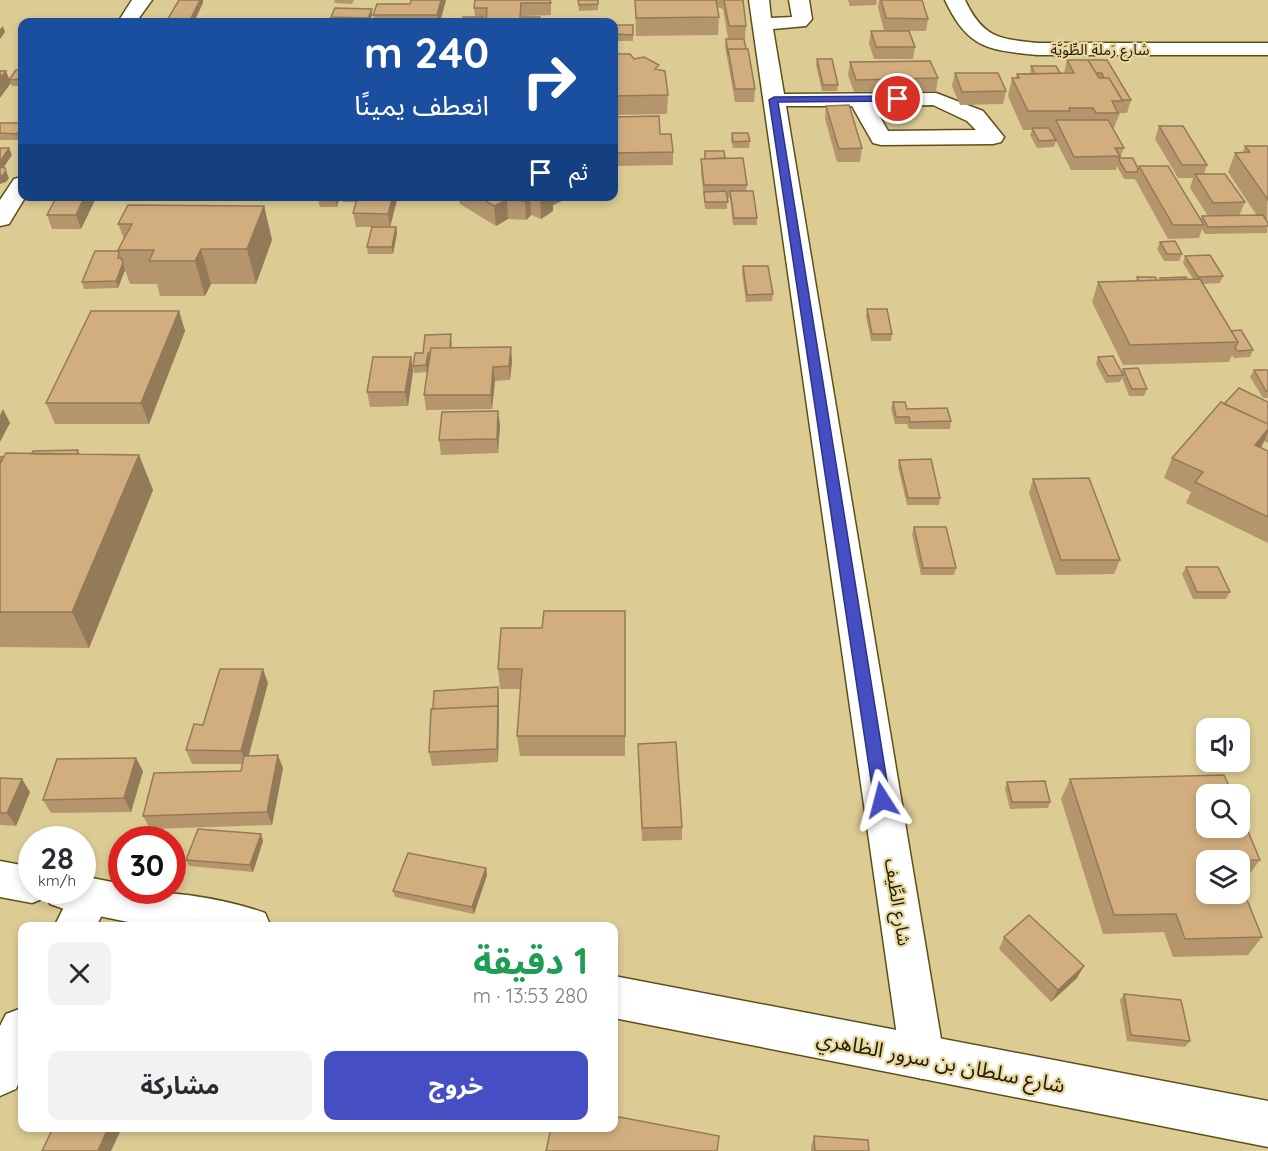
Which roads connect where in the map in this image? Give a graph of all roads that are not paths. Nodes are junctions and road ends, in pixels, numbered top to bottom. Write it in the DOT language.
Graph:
graph roads {
  1 [pos="142,0"];
  2 [pos="799,0"];
  3 [pos="955,0"];
  4 [pos="760,12"];
  5 [pos="130,18"];
  6 [pos="1268,49"];
  7 [pos="859,99"];
  8 [pos="774,100"];
  9 [pos="18,190"];
  10 [pos="0,219"];
  11 [pos="0,879"];
  12 [pos="18,882"];
  13 [pos="77,905"];
  14 [pos="211,922"];
  15 [pos="618,999"];
  16 [pos="18,1037"];
  17 [pos="922,1057"];
  18 [pos="0,1073"];
  19 [pos="1268,1124"];
  1 -- 5 [label="street"];
  2 -- 4 [label="street"];
  3 -- 6 [label="street, شارع رَملة الطِّوَيَّة"];
  4 -- 8 [label="street, شارع الطِّيف"];
  7 -- 7 [label="street"];
  7 -- 8 [label="street"];
  8 -- 17 [label="street, شارع الطِّيف"];
  9 -- 10 [label="street"];
  11 -- 12 [label="street"];
  13 -- 14 [label="street"];
  15 -- 17 [label="street, شارع سلطان بن سرور الظاهري"];
  16 -- 18 [label="street"];
  17 -- 19 [label="street, شارع سلطان بن سرور الظاهري"];
}
